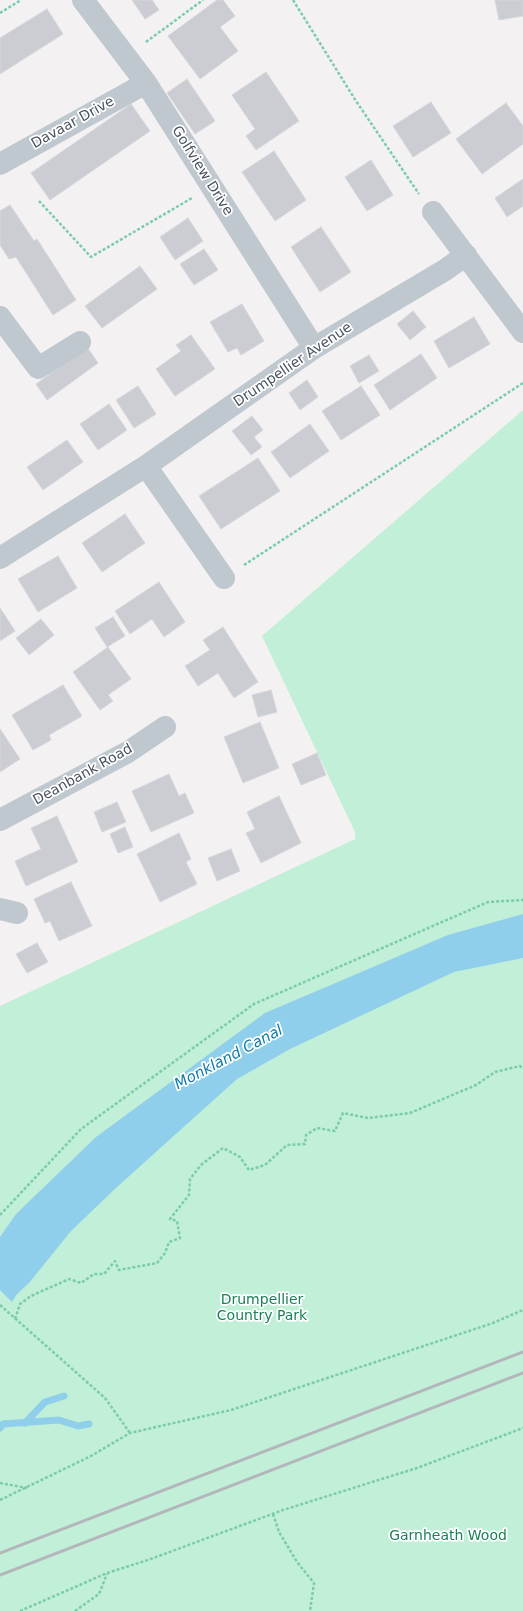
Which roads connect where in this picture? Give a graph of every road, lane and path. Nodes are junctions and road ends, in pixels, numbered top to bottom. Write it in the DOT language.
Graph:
graph roads {
  1 [pos="21,0"];
  2 [pos="83,0"];
  3 [pos="203,0"];
  4 [pos="293,0"];
  5 [pos="0,13"];
  6 [pos="125,56"];
  7 [pos="146,83"];
  8 [pos="0,164"];
  9 [pos="212,187"];
  10 [pos="39,201"];
  11 [pos="433,212"];
  12 [pos="466,255"];
  13 [pos="0,317"];
  14 [pos="523,332"];
  15 [pos="80,342"];
  16 [pos="314,348"];
  17 [pos="523,383"];
  18 [pos="146,466"];
  19 [pos="0,558"];
  20 [pos="224,578"];
  21 [pos="165,727"];
  22 [pos="0,820"];
  23 [pos="523,900"];
  24 [pos="523,1069"];
  25 [pos="0,1215"];
  26 [pos="0,1305"];
  27 [pos="523,1310"];
  28 [pos="15,1319"];
  29 [pos="523,1428"];
  30 [pos="130,1433"];
  31 [pos="0,1483"];
  32 [pos="27,1488"];
  33 [pos="0,1500"];
  34 [pos="273,1514"];
  35 [pos="107,1573"];
  36 [pos="20,1611"];
  37 [pos="75,1611"];
  38 [pos="310,1611"];
  1 -- 5 [label="path"];
  2 -- 6 [label="street, Golfview Drive"];
  3 -- 6 [label="path"];
  4 -- 11 [label="path"];
  6 -- 7 [label="street, Golfview Drive"];
  7 -- 8 [label="street, Davaar Drive"];
  7 -- 9 [label="street, Golfview Drive"];
  9 -- 10 [label="path"];
  9 -- 16 [label="street, Golfview Drive"];
  11 -- 12 [label="street"];
  12 -- 14 [label="street"];
  12 -- 16 [label="street, Drumpellier Avenue"];
  13 -- 15 [label="street"];
  16 -- 18 [label="street, Drumpellier Avenue"];
  17 -- 20 [label="path"];
  18 -- 19 [label="street, Drumpellier Avenue"];
  18 -- 20 [label="street"];
  21 -- 22 [label="street, Deanbank Road"];
  23 -- 25 [label="path"];
  24 -- 28 [label="path"];
  26 -- 28 [label="path"];
  27 -- 30 [label="path"];
  28 -- 30 [label="path"];
  29 -- 34 [label="path"];
  30 -- 32 [label="path"];
  31 -- 32 [label="path"];
  32 -- 33 [label="path"];
  34 -- 35 [label="path"];
  34 -- 38 [label="path"];
  35 -- 36 [label="path"];
  35 -- 37 [label="path"];
}
